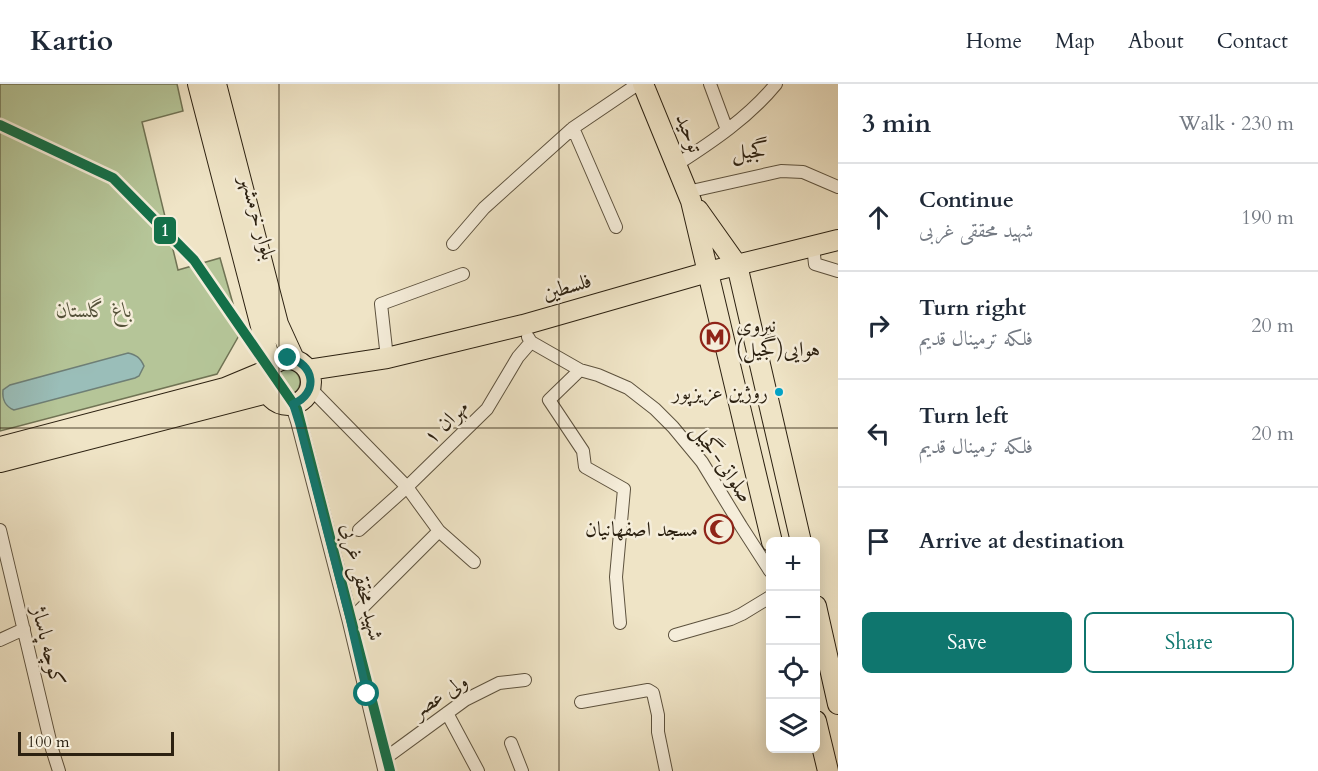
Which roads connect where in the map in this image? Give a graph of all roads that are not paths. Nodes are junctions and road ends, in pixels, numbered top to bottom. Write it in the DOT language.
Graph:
graph roads {
  1 [pos="198,84"];
  2 [pos="216,84"];
  3 [pos="640,84"];
  4 [pos="710,84"];
  5 [pos="776,84"];
  6 [pos="573,128"];
  7 [pos="727,130"];
  8 [pos="676,165"];
  9 [pos="838,187"];
  10 [pos="235,190"];
  11 [pos="689,197"];
  12 [pos="616,227"];
  13 [pos="838,240"];
  14 [pos="453,244"];
  15 [pos="813,246"];
  16 [pos="738,270"];
  17 [pos="838,271"];
  18 [pos="463,274"];
  19 [pos="709,276"];
  20 [pos="527,333"];
  21 [pos="387,358"];
  22 [pos="269,367"];
  23 [pos="580,370"];
  24 [pos="306,375"];
  25 [pos="267,393"];
  26 [pos="293,404"];
  27 [pos="0,447"];
  28 [pos="0,462"];
  29 [pos="407,487"];
  30 [pos="0,530"];
  31 [pos="359,530"];
  32 [pos="439,531"];
  33 [pos="771,537"];
  34 [pos="800,537"];
  35 [pos="474,562"];
  36 [pos="766,564"];
  37 [pos="766,600"];
  38 [pos="350,620"];
  39 [pos="620,623"];
  40 [pos="820,624"];
  41 [pos="24,629"];
  42 [pos="675,635"];
  43 [pos="0,640"];
  44 [pos="525,680"];
  45 [pos="580,702"];
  46 [pos="838,704"];
  47 [pos="447,713"];
  48 [pos="820,733"];
  49 [pos="511,743"];
  50 [pos="830,759"];
  51 [pos="384,765"];
  52 [pos="59,771"];
  53 [pos="478,771"];
  54 [pos="522,771"];
  55 [pos="666,771"];
  1 -- 10 [label="main road, بلوار خرمشهر"];
  2 -- 10 [label="main road, بلوار خرمشهر"];
  3 -- 6 [label="street"];
  3 -- 8 [label="main road, توحید"];
  4 -- 7 [label="street"];
  5 -- 7 [label="street"];
  6 -- 12 [label="street"];
  6 -- 14 [label="street"];
  7 -- 8 [label="street"];
  8 -- 11 [label="main road, توحید"];
  9 -- 11 [label="street"];
  10 -- 22 [label="main road, بلوار خرمشهر"];
  10 -- 24 [label="main road, بلوار خرمشهر"];
  11 -- 16 [label="main road"];
  11 -- 19 [label="main road"];
  13 -- 15 [label="main road, فلسطین"];
  15 -- 16 [label="main road, فلسطین"];
  15 -- 17 [label="street"];
  16 -- 19 [label="main road, فلسطین"];
  16 -- 34 [label="main road"];
  18 -- 21 [label="street"];
  19 -- 20 [label="main road, فلسطین"];
  19 -- 33 [label="main road"];
  20 -- 21 [label="main road, فلسطین"];
  20 -- 23 [label="street, صلواتی-گجیل"];
  20 -- 24 [label="main road, فلسطین"];
  20 -- 29 [label="street, مهران ۱"];
  21 -- 24 [label="main road, فلسطین"];
  22 -- 24 [label="main road"];
  22 -- 25 [label="main road"];
  22 -- 27 [label="main road"];
  23 -- 36 [label="street, صلواتی-گجیل"];
  23 -- 39 [label="street"];
  24 -- 26 [label="main road"];
  24 -- 29 [label="street"];
  25 -- 26 [label="main road"];
  25 -- 28 [label="main road"];
  26 -- 38 [label="street, شهید محققی غربی"];
  29 -- 31 [label="street, مهران ۱"];
  29 -- 32 [label="street"];
  30 -- 41 [label="street, کوچه پاساژ"];
  32 -- 35 [label="street"];
  32 -- 38 [label="street"];
  37 -- 42 [label="street"];
  38 -- 51 [label="street, شهید محققی غربی"];
  40 -- 46 [label="main road"];
  41 -- 43 [label="street"];
  41 -- 52 [label="street, کوچه پاساژ"];
  44 -- 47 [label="street, ولی عصر"];
  45 -- 55 [label="street"];
  47 -- 51 [label="street, ولی عصر"];
  47 -- 53 [label="street"];
  48 -- 50 [label="main road"];
  49 -- 54 [label="street"];
}
